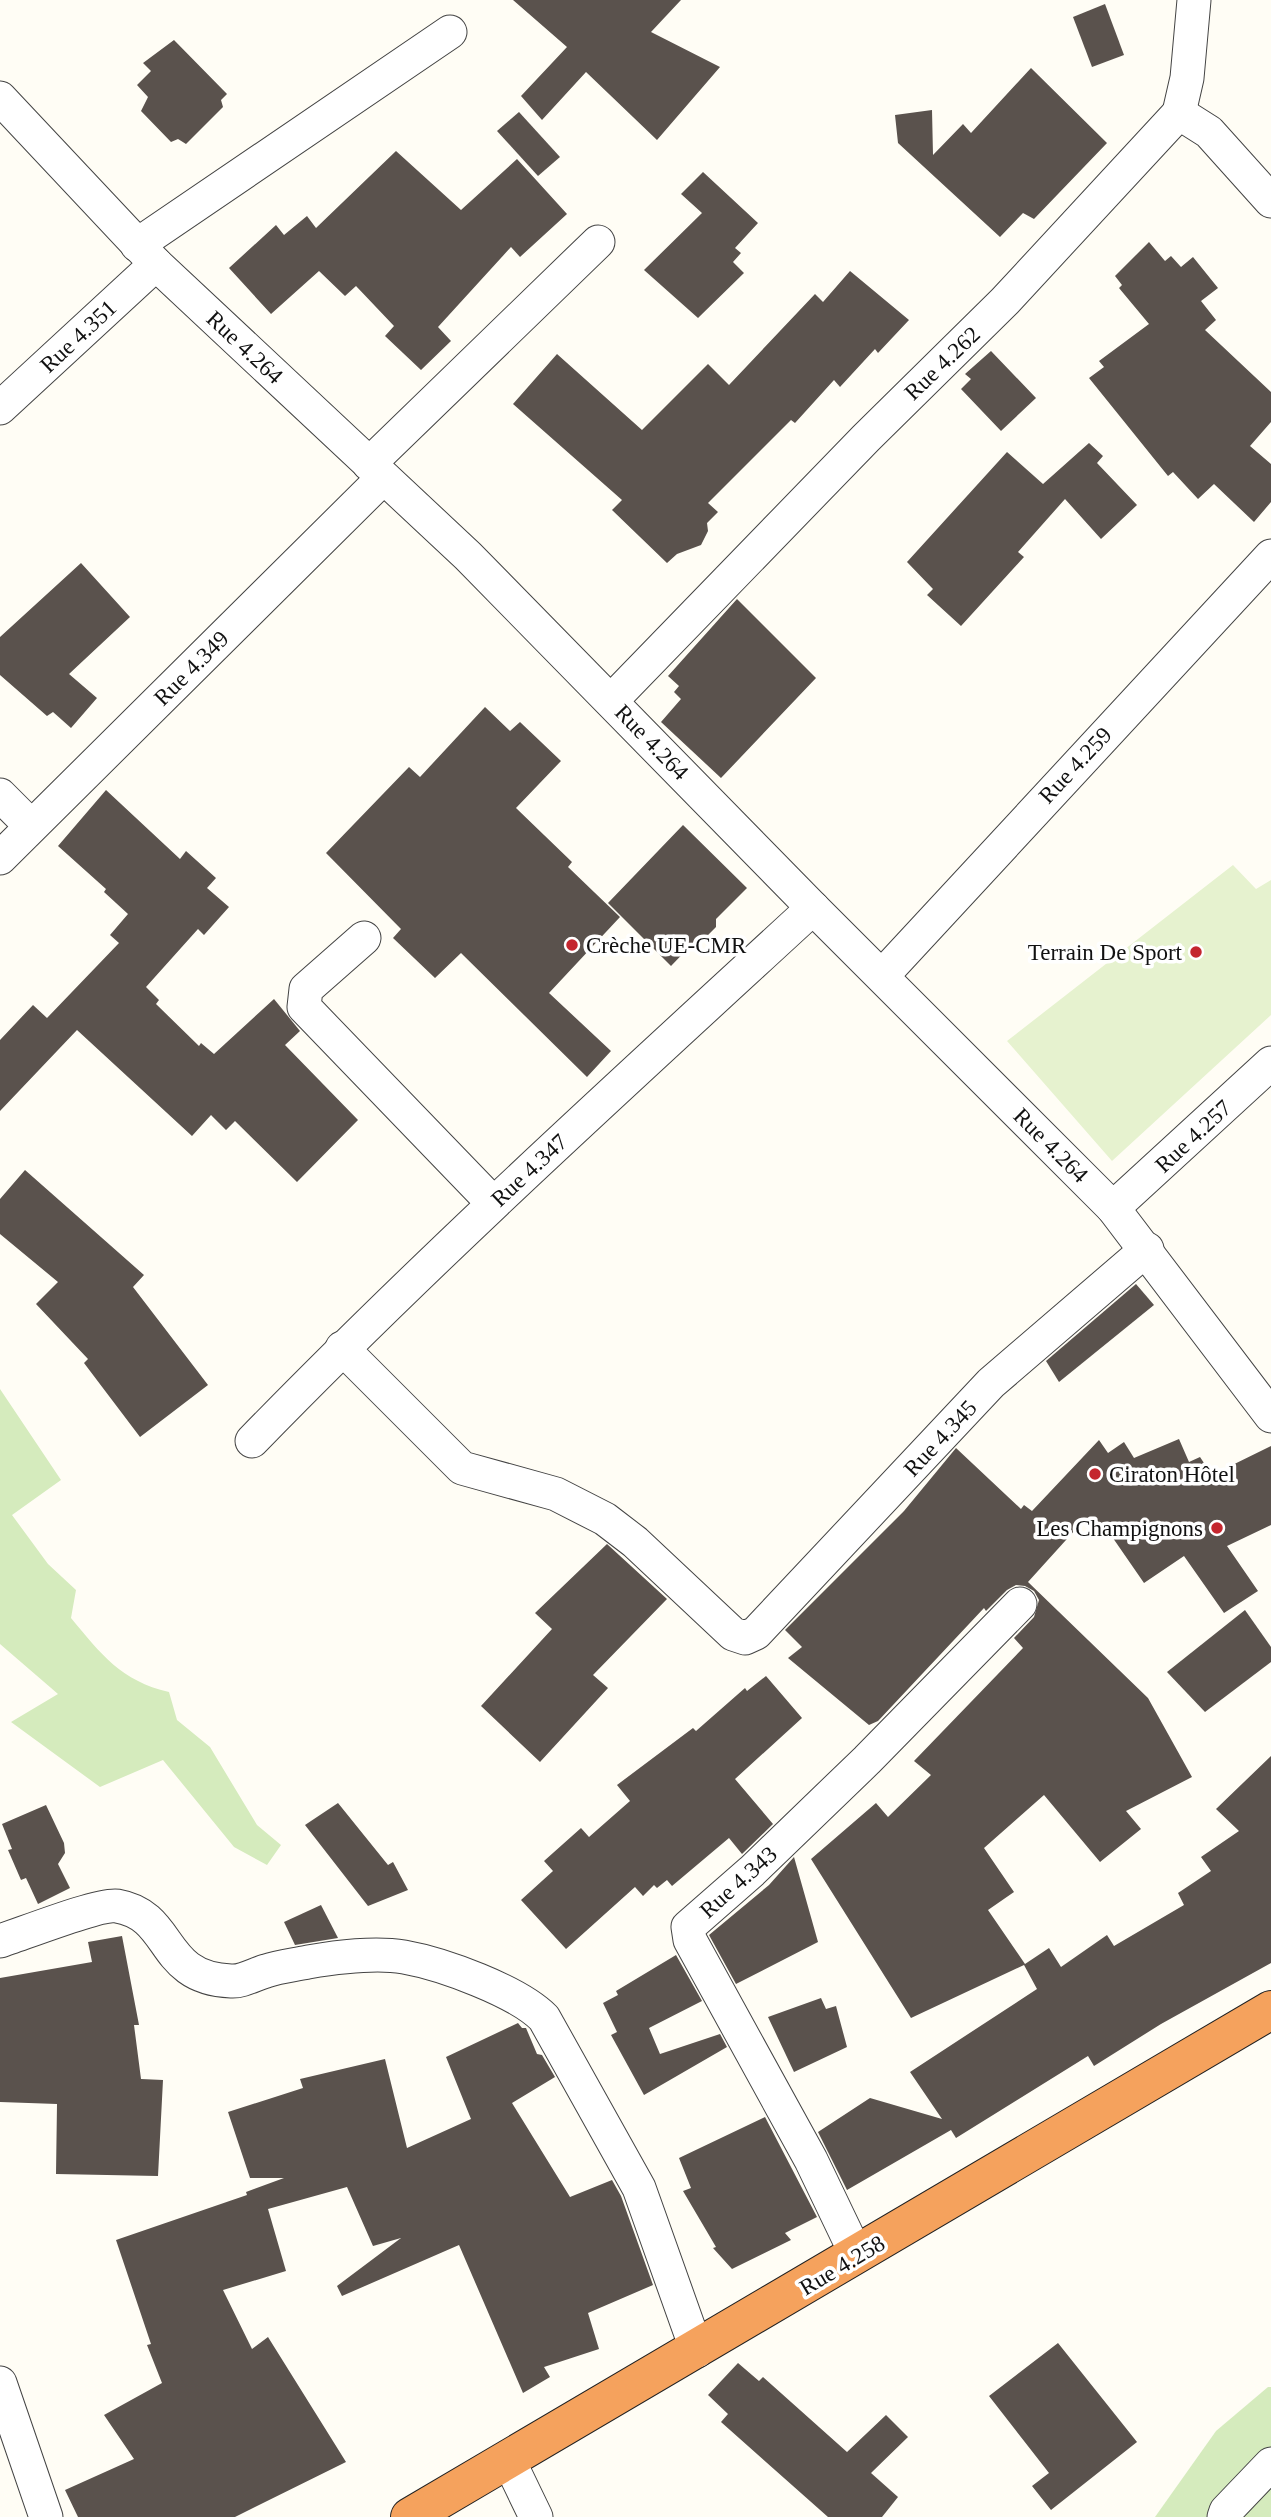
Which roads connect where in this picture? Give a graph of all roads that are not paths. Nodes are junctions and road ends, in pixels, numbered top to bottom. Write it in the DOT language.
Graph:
graph roads {
  1 [pos="1194,0"];
  2 [pos="450,32"];
  3 [pos="0,98"];
  4 [pos="1179,113"];
  5 [pos="1271,201"];
  6 [pos="598,242"];
  7 [pos="146,255"];
  8 [pos="0,408"];
  9 [pos="376,471"];
  10 [pos="1271,556"];
  11 [pos="611,701"];
  12 [pos="0,795"];
  13 [pos="31,825"];
  14 [pos="0,858"];
  15 [pos="813,908"];
  16 [pos="363,938"];
  17 [pos="882,976"];
  18 [pos="1271,1063"];
  19 [pos="493,1203"];
  20 [pos="1113,1208"];
  21 [pos="1147,1249"];
  22 [pos="342,1348"];
  23 [pos="1271,1416"];
  24 [pos="252,1441"];
  25 [pos="1020,1604"];
  26 [pos="0,1941"];
  27 [pos="1271,2010"];
  28 [pos="857,2256"];
  29 [pos="697,2351"];
  30 [pos="0,2383"];
  31 [pos="509,2461"];
  32 [pos="1271,2464"];
  33 [pos="46,2517"];
  34 [pos="410,2517"];
  35 [pos="536,2517"];
  36 [pos="1224,2517"];
  1 -- 4 [label="street"];
  2 -- 7 [label="street, Rue 4.351"];
  3 -- 7 [label="street, Rue 4.264"];
  4 -- 5 [label="street"];
  4 -- 11 [label="street, Rue 4.262"];
  6 -- 9 [label="street, Rue 4.349"];
  7 -- 8 [label="street, Rue 4.351"];
  7 -- 9 [label="street, Rue 4.264"];
  9 -- 11 [label="street, Rue 4.264"];
  9 -- 13 [label="street, Rue 4.349"];
  10 -- 17 [label="street, Rue 4.259"];
  11 -- 15 [label="street, Rue 4.264"];
  12 -- 13 [label="street"];
  13 -- 14 [label="street, Rue 4.349"];
  15 -- 17 [label="street, Rue 4.264"];
  15 -- 19 [label="street, Rue 4.347"];
  16 -- 19 [label="street"];
  17 -- 20 [label="street, Rue 4.264"];
  18 -- 20 [label="street, Rue 4.257"];
  19 -- 22 [label="street, Rue 4.347"];
  20 -- 21 [label="street, Rue 4.264"];
  21 -- 22 [label="street, Rue 4.345"];
  21 -- 23 [label="street, Rue 4.264"];
  22 -- 24 [label="street, Rue 4.347"];
  25 -- 28 [label="street, Rue 4.343"];
  26 -- 29 [label="street"];
  27 -- 28 [label="highway, Rue 4.258"];
  28 -- 29 [label="highway, Rue 4.258"];
  29 -- 31 [label="highway, Rue 4.258"];
  30 -- 33 [label="street"];
  31 -- 34 [label="highway, Rue 4.258"];
  31 -- 35 [label="street"];
  32 -- 36 [label="street"];
}
